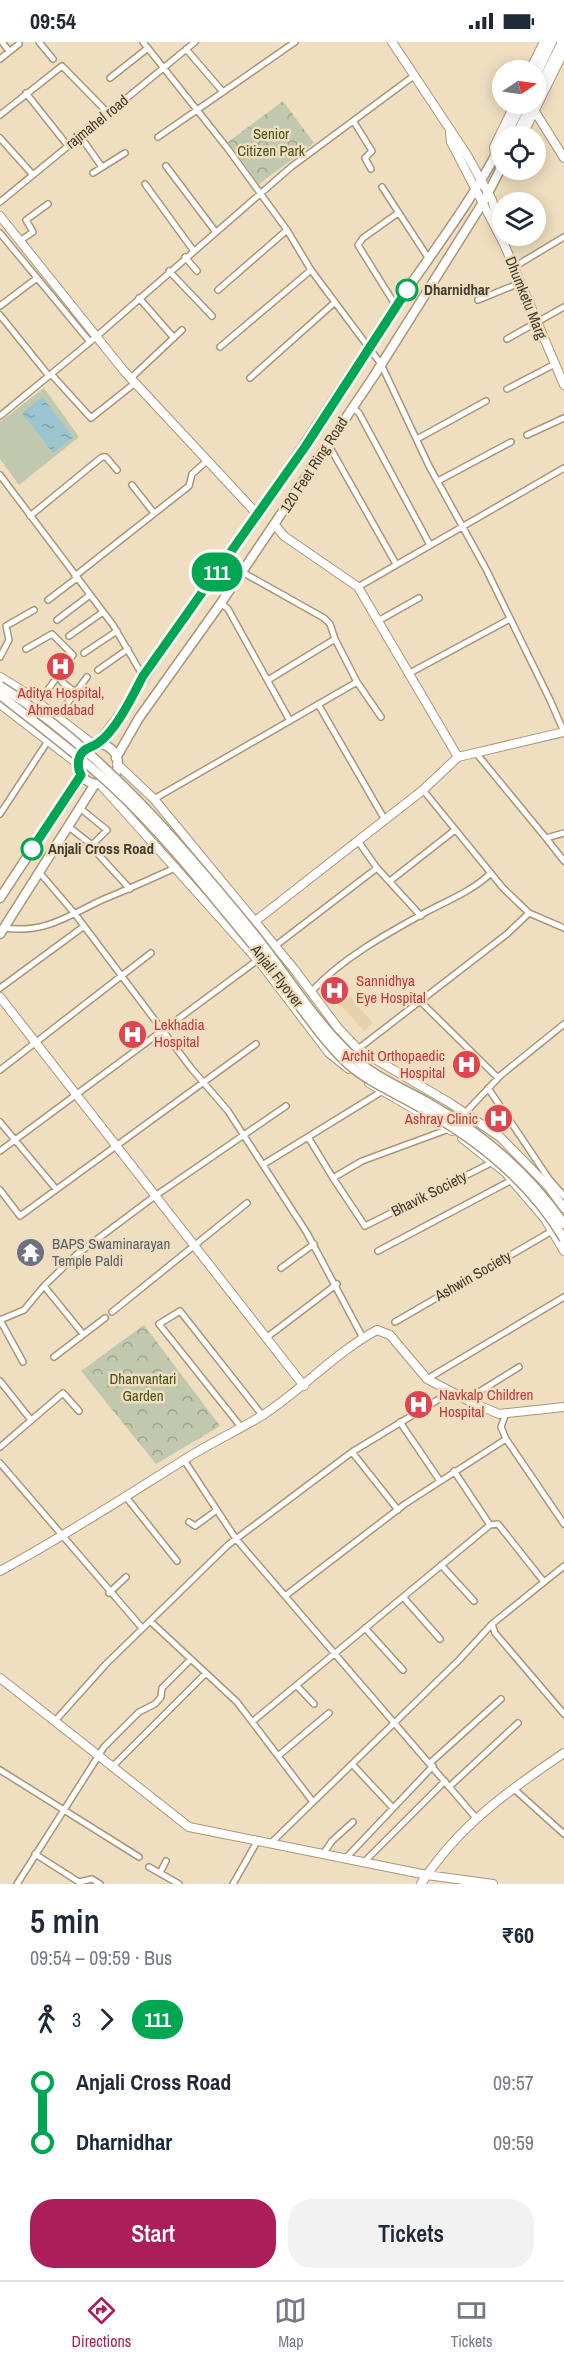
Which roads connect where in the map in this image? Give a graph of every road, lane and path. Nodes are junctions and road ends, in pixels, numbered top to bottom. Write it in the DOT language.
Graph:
graph roads {
  1 [pos="2,42"];
  2 [pos="39,42"];
  3 [pos="143,42"];
  4 [pos="195,42"];
  5 [pos="295,42"];
  6 [pos="392,42"];
  7 [pos="544,42"];
  8 [pos="552,42"];
  9 [pos="562,42"];
  10 [pos="19,44"];
  11 [pos="148,48"];
  12 [pos="186,49"];
  13 [pos="9,51"];
  14 [pos="564,51"];
  15 [pos="0,59"];
  16 [pos="53,59"];
  17 [pos="535,60"];
  18 [pos="544,60"];
  19 [pos="164,68"];
  20 [pos="546,74"];
  21 [pos="415,75"];
  22 [pos="110,78"];
  23 [pos="546,84"];
  24 [pos="223,92"];
  25 [pos="27,93"];
  26 [pos="197,110"];
  27 [pos="108,113"];
  28 [pos="537,114"];
  29 [pos="0,115"];
  30 [pos="354,122"];
  31 [pos="80,136"];
  32 [pos="158,137"];
  33 [pos="0,138"];
  34 [pos="68,146"];
  35 [pos="125,153"];
  36 [pos="564,159"];
  37 [pos="492,163"];
  38 [pos="166,166"];
  39 [pos="102,168"];
  40 [pos="371,168"];
  41 [pos="93,173"];
  42 [pos="33,175"];
  43 [pos="495,180"];
  44 [pos="480,181"];
  45 [pos="144,184"];
  46 [pos="382,187"];
  47 [pos="260,193"];
  48 [pos="486,197"];
  49 [pos="0,202"];
  50 [pos="48,204"];
  51 [pos="492,211"];
  52 [pos="398,213"];
  53 [pos="0,216"];
  54 [pos="287,230"];
  55 [pos="216,231"];
  56 [pos="0,233"];
  57 [pos="564,237"];
  58 [pos="21,240"];
  59 [pos="506,246"];
  60 [pos="193,250"];
  61 [pos="185,257"];
  62 [pos="429,259"];
  63 [pos="514,267"];
  64 [pos="311,270"];
  65 [pos="169,271"];
  66 [pos="197,271"];
  67 [pos="37,278"];
  68 [pos="520,283"];
  69 [pos="218,290"];
  70 [pos="139,298"];
  71 [pos="478,300"];
  72 [pos="334,303"];
  73 [pos="0,306"];
  74 [pos="396,306"];
  75 [pos="564,307"];
  76 [pos="0,315"];
  77 [pos="212,316"];
  78 [pos="536,323"];
  79 [pos="182,330"];
  80 [pos="96,335"];
  81 [pos="174,338"];
  82 [pos="507,339"];
  83 [pos="90,342"];
  84 [pos="219,347"];
  85 [pos="368,348"];
  86 [pos="381,364"];
  87 [pos="558,369"];
  88 [pos="50,375"];
  89 [pos="250,378"];
  90 [pos="133,381"];
  91 [pos="564,385"];
  92 [pos="507,389"];
  93 [pos="486,401"];
  94 [pos="352,407"];
  95 [pos="0,416"];
  96 [pos="564,418"];
  97 [pos="527,435"];
  98 [pos="417,439"];
  99 [pos="511,442"];
  100 [pos="328,444"];
  101 [pos="208,460"];
  102 [pos="564,468"];
  103 [pos="117,470"];
  104 [pos="0,475"];
  105 [pos="438,482"];
  106 [pos="132,484"];
  107 [pos="153,513"];
  108 [pos="258,515"];
  109 [pos="30,516"];
  110 [pos="275,525"];
  111 [pos="462,526"];
  112 [pos="430,545"];
  113 [pos="396,564"];
  114 [pos="242,572"];
  115 [pos="76,577"];
  116 [pos="358,587"];
  117 [pos="90,595"];
  118 [pos="419,598"];
  119 [pos="48,600"];
  120 [pos="221,603"];
  121 [pos="34,610"];
  122 [pos="103,612"];
  123 [pos="510,619"];
  124 [pos="57,620"];
  125 [pos="378,621"];
  126 [pos="117,631"];
  127 [pos="69,636"];
  128 [pos="335,639"];
  129 [pos="26,649"];
  130 [pos="128,650"];
  131 [pos="84,653"];
  132 [pos="0,657"];
  133 [pos="98,670"];
  134 [pos="408,675"];
  135 [pos="143,676"];
  136 [pos="0,677"];
  137 [pos="87,677"];
  138 [pos="268,680"];
  139 [pos="62,682"];
  140 [pos="357,682"];
  141 [pos="0,686"];
  142 [pos="75,692"];
  143 [pos="0,695"];
  144 [pos="39,702"];
  145 [pos="318,704"];
  146 [pos="1,706"];
  147 [pos="58,716"];
  148 [pos="381,717"];
  149 [pos="290,720"];
  150 [pos="564,732"];
  151 [pos="48,741"];
  152 [pos="96,745"];
  153 [pos="476,753"];
  154 [pos="458,757"];
  155 [pos="117,761"];
  156 [pos="78,764"];
  157 [pos="81,775"];
  158 [pos="97,784"];
  159 [pos="423,790"];
  160 [pos="154,799"];
  161 [pos="81,809"];
  162 [pos="0,814"];
  163 [pos="385,820"];
  164 [pos="69,827"];
  165 [pos="456,830"];
  166 [pos="564,832"];
  167 [pos="546,838"];
  168 [pos="358,841"];
  169 [pos="97,853"];
  170 [pos="564,861"];
  171 [pos="177,867"];
  172 [pos="376,868"];
  173 [pos="40,873"];
  174 [pos="491,873"];
  175 [pos="390,881"];
  176 [pos="130,889"];
  177 [pos="0,898"];
  178 [pos="529,913"];
  179 [pos="75,914"];
  180 [pos="421,916"];
  181 [pos="254,922"];
  182 [pos="83,927"];
  183 [pos="564,928"];
  184 [pos="2,931"];
  185 [pos="275,946"];
  186 [pos="152,952"];
  187 [pos="258,960"];
  188 [pos="122,976"];
  189 [pos="0,988"];
  190 [pos="311,992"];
  191 [pos="0,997"];
  192 [pos="420,1001"];
  193 [pos="564,1024"];
  194 [pos="162,1030"];
  195 [pos="35,1042"];
  196 [pos="256,1044"];
  197 [pos="358,1049"];
  198 [pos="0,1070"];
  199 [pos="498,1078"];
  200 [pos="202,1081"];
  201 [pos="488,1088"];
  202 [pos="381,1092"];
  203 [pos="76,1094"];
  204 [pos="286,1106"];
  205 [pos="465,1113"];
  206 [pos="0,1122"];
  207 [pos="449,1129"];
  208 [pos="244,1135"];
  209 [pos="308,1137"];
  210 [pos="15,1140"];
  211 [pos="116,1145"];
  212 [pos="0,1151"];
  213 [pos="493,1162"];
  214 [pos="264,1164"];
  215 [pos="333,1178"];
  216 [pos="512,1180"];
  217 [pos="56,1189"];
  218 [pos="0,1190"];
  219 [pos="155,1196"];
  220 [pos="564,1196"];
  221 [pos="247,1203"];
  222 [pos="564,1208"];
  223 [pos="564,1224"];
  224 [pos="552,1231"];
  225 [pos="564,1239"];
  226 [pos="314,1244"];
  227 [pos="194,1248"];
  228 [pos="378,1251"];
  229 [pos="564,1251"];
  230 [pos="281,1268"];
  231 [pos="337,1284"];
  232 [pos="44,1286"];
  233 [pos="564,1297"];
  234 [pos="112,1312"];
  235 [pos="105,1318"];
  236 [pos="0,1320"];
  237 [pos="395,1322"];
  238 [pos="84,1334"];
  239 [pos="266,1338"];
  240 [pos="363,1338"];
  241 [pos="54,1357"];
  242 [pos="23,1362"];
  243 [pos="519,1368"];
  244 [pos="427,1379"];
  245 [pos="0,1381"];
  246 [pos="304,1386"];
  247 [pos="449,1393"];
  248 [pos="466,1400"];
  249 [pos="564,1407"];
  250 [pos="79,1411"];
  251 [pos="506,1413"];
  252 [pos="262,1415"];
  253 [pos="31,1420"];
  254 [pos="400,1422"];
  255 [pos="241,1427"];
  256 [pos="506,1439"];
  257 [pos="0,1447"];
  258 [pos="352,1452"];
  259 [pos="184,1460"];
  260 [pos="0,1463"];
  261 [pos="454,1471"];
  262 [pos="440,1481"];
  263 [pos="126,1497"];
  264 [pos="217,1510"];
  265 [pos="398,1510"];
  266 [pos="189,1522"];
  267 [pos="564,1524"];
  268 [pos="490,1525"];
  269 [pos="63,1537"];
  270 [pos="236,1539"];
  271 [pos="177,1561"];
  272 [pos="441,1565"];
  273 [pos="564,1566"];
  274 [pos="0,1571"];
  275 [pos="126,1577"];
  276 [pos="544,1582"];
  277 [pos="109,1593"];
  278 [pos="285,1596"];
  279 [pos="403,1597"];
  280 [pos="474,1601"];
  281 [pos="150,1621"];
  282 [pos="492,1624"];
  283 [pos="142,1628"];
  284 [pos="365,1628"];
  285 [pos="440,1639"];
  286 [pos="335,1654"];
  287 [pos="191,1659"];
  288 [pos="403,1670"];
  289 [pos="206,1673"];
  290 [pos="0,1678"];
  291 [pos="297,1686"];
  292 [pos="501,1699"];
  293 [pos="314,1704"];
  294 [pos="329,1713"];
  295 [pos="564,1714"];
  296 [pos="55,1721"];
  297 [pos="252,1722"];
  298 [pos="393,1723"];
  299 [pos="518,1723"];
  300 [pos="564,1753"];
  301 [pos="99,1756"];
  302 [pos="278,1756"];
  303 [pos="352,1764"];
  304 [pos="431,1765"];
  305 [pos="112,1767"];
  306 [pos="0,1770"];
  307 [pos="445,1781"];
  308 [pos="449,1787"];
  309 [pos="513,1788"];
  310 [pos="312,1802"];
  311 [pos="393,1808"];
  312 [pos="63,1809"];
  313 [pos="476,1818"];
  314 [pos="353,1822"];
  315 [pos="564,1834"];
  316 [pos="258,1840"];
  317 [pos="271,1843"];
  318 [pos="35,1854"];
  319 [pos="323,1854"];
  320 [pos="139,1857"];
  321 [pos="345,1859"];
  322 [pos="166,1861"];
  323 [pos="364,1862"];
  324 [pos="149,1867"];
  325 [pos="160,1873"];
  326 [pos="426,1875"];
  327 [pos="79,1883"];
  328 [pos="479,1883"];
  329 [pos="17,1884"];
  330 [pos="100,1884"];
  331 [pos="178,1884"];
  332 [pos="233,1884"];
  333 [pos="421,1884"];
  334 [pos="493,1884"];
  1 -- 13 [label="street"];
  2 -- 16 [label="street"];
  3 -- 11 [label="street"];
  4 -- 12 [label="street, rajmahel road"];
  5 -- 24 [label="street"];
  6 -- 21 [label="street, Dhumketu Marg"];
  7 -- 17 [label="street"];
  8 -- 18 [label="main road"];
  9 -- 20 [label="main road"];
  10 -- 13 [label="street"];
  11 -- 19 [label="street"];
  11 -- 22 [label="street"];
  12 -- 19 [label="street, rajmahel road"];
  12 -- 24 [label="street"];
  13 -- 15 [label="street"];
  14 -- 23 [label="street"];
  19 -- 26 [label="street"];
  19 -- 27 [label="street, rajmahel road"];
  21 -- 30 [label="street"];
  21 -- 44 [label="street, Dhumketu Marg"];
  24 -- 26 [label="street"];
  25 -- 27 [label="street"];
  25 -- 29 [label="street"];
  25 -- 34 [label="street"];
  26 -- 32 [label="street"];
  26 -- 47 [label="street"];
  27 -- 31 [label="street, rajmahel road"];
  28 -- 36 [label="street"];
  30 -- 40 [label="street"];
  30 -- 47 [label="street"];
  31 -- 34 [label="street, rajmahel road"];
  31 -- 39 [label="street"];
  33 -- 42 [label="street"];
  34 -- 42 [label="street, rajmahel road"];
  35 -- 39 [label="street"];
  37 -- 44 [label="main road, 120 Feet Ring Road"];
  38 -- 55 [label="street"];
  39 -- 41 [label="street"];
  42 -- 49 [label="street, rajmahel road"];
  43 -- 48 [label="main road, 120 Feet Ring Road"];
  44 -- 48 [label="street, Dhumketu Marg"];
  44 -- 62 [label="main road, 120 Feet Ring Road"];
  45 -- 60 [label="street"];
  46 -- 52 [label="street"];
  47 -- 54 [label="street"];
  47 -- 55 [label="street"];
  48 -- 51 [label="street, Dhumketu Marg"];
  48 -- 86 [label="main road, 120 Feet Ring Road"];
  50 -- 58 [label="street"];
  52 -- 62 [label="street"];
  52 -- 74 [label="street"];
  53 -- 58 [label="street"];
  54 -- 64 [label="street"];
  54 -- 69 [label="street"];
  55 -- 60 [label="street"];
  56 -- 67 [label="street"];
  57 -- 63 [label="street"];
  58 -- 80 [label="street"];
  59 -- 63 [label="street, Dhumketu Marg"];
  60 -- 61 [label="street"];
  61 -- 65 [label="street"];
  61 -- 66 [label="street"];
  62 -- 74 [label="main road, 120 Feet Ring Road"];
  63 -- 68 [label="street, Dhumketu Marg"];
  64 -- 72 [label="street"];
  64 -- 84 [label="street"];
  65 -- 70 [label="street"];
  65 -- 77 [label="street"];
  67 -- 73 [label="street"];
  67 -- 83 [label="street"];
  68 -- 71 [label="street"];
  68 -- 78 [label="street, Dhumketu Marg"];
  70 -- 80 [label="street"];
  70 -- 81 [label="street"];
  72 -- 85 [label="street"];
  72 -- 89 [label="street"];
  74 -- 85 [label="main road, 120 Feet Ring Road"];
  75 -- 78 [label="street"];
  76 -- 88 [label="street"];
  78 -- 82 [label="street"];
  78 -- 87 [label="street, Dhumketu Marg"];
  79 -- 81 [label="street"];
  80 -- 83 [label="street"];
  80 -- 90 [label="street"];
  81 -- 90 [label="street"];
  83 -- 88 [label="street"];
  85 -- 86 [label="street"];
  85 -- 108 [label="main road, 120 Feet Ring Road"];
  86 -- 94 [label="main road, 120 Feet Ring Road"];
  86 -- 98 [label="street"];
  87 -- 91 [label="street, Dhumketu Marg"];
  87 -- 92 [label="street"];
  88 -- 90 [label="street"];
  88 -- 95 [label="street"];
  90 -- 101 [label="street"];
  93 -- 98 [label="street"];
  94 -- 100 [label="main road, 120 Feet Ring Road"];
  94 -- 112 [label="street"];
  96 -- 97 [label="street"];
  98 -- 105 [label="street"];
  99 -- 105 [label="street"];
  100 -- 110 [label="main road, 120 Feet Ring Road"];
  100 -- 113 [label="street"];
  101 -- 107 [label="street"];
  101 -- 108 [label="street"];
  102 -- 111 [label="street"];
  103 -- 109 [label="street"];
  104 -- 109 [label="street"];
  105 -- 111 [label="street"];
  106 -- 107 [label="street"];
  107 -- 115 [label="street"];
  108 -- 135 [label="main road, 120 Feet Ring Road"];
  109 -- 115 [label="street"];
  110 -- 114 [label="main road, 120 Feet Ring Road"];
  110 -- 116 [label="street"];
  111 -- 112 [label="street"];
  111 -- 123 [label="street"];
  112 -- 113 [label="street"];
  113 -- 116 [label="street"];
  114 -- 120 [label="main road, 120 Feet Ring Road"];
  114 -- 128 [label="street"];
  115 -- 117 [label="street"];
  115 -- 119 [label="street"];
  116 -- 125 [label="street"];
  117 -- 122 [label="street"];
  117 -- 124 [label="street"];
  118 -- 125 [label="street"];
  120 -- 138 [label="street"];
  120 -- 155 [label="main road, 120 Feet Ring Road"];
  121 -- 132 [label="street"];
  122 -- 126 [label="street"];
  122 -- 127 [label="street"];
  123 -- 134 [label="street"];
  123 -- 150 [label="street"];
  125 -- 134 [label="street"];
  126 -- 130 [label="street"];
  126 -- 131 [label="street"];
  128 -- 138 [label="street"];
  128 -- 140 [label="street"];
  129 -- 144 [label="street"];
  130 -- 133 [label="street"];
  130 -- 135 [label="street"];
  134 -- 154 [label="street"];
  135 -- 152 [label="main road, 120 Feet Ring Road"];
  136 -- 144 [label="street"];
  137 -- 142 [label="street"];
  138 -- 149 [label="street"];
  139 -- 142 [label="street"];
  140 -- 145 [label="street"];
  140 -- 148 [label="street"];
  141 -- 223 [label="main road, Anjali Flyover, bridge"];
  142 -- 147 [label="street"];
  143 -- 225 [label="main road, Anjali Flyover, bridge"];
  144 -- 147 [label="street"];
  145 -- 149 [label="street"];
  145 -- 163 [label="street"];
  146 -- 151 [label="street"];
  147 -- 152 [label="street"];
  149 -- 160 [label="street"];
  150 -- 153 [label="street"];
  151 -- 156 [label="street"];
  151 -- 162 [label="street"];
  152 -- 155 [label="main road"];
  152 -- 156 [label="main road"];
  153 -- 154 [label="street"];
  153 -- 167 [label="street"];
  154 -- 159 [label="street"];
  155 -- 158 [label="main road"];
  155 -- 160 [label="street"];
  156 -- 157 [label="main road"];
  157 -- 158 [label="main road"];
  157 -- 177 [label="main road"];
  158 -- 161 [label="main road"];
  158 -- 171 [label="street"];
  159 -- 163 [label="street"];
  159 -- 165 [label="street"];
  160 -- 181 [label="street"];
  161 -- 164 [label="main road"];
  161 -- 164 [label="street"];
  163 -- 168 [label="street"];
  164 -- 173 [label="main road"];
  165 -- 174 [label="street"];
  165 -- 175 [label="street"];
  166 -- 167 [label="street"];
  167 -- 170 [label="street"];
  168 -- 172 [label="street"];
  168 -- 181 [label="street"];
  169 -- 176 [label="street"];
  171 -- 176 [label="street"];
  171 -- 187 [label="street"];
  172 -- 175 [label="street"];
  172 -- 185 [label="street"];
  173 -- 179 [label="street"];
  173 -- 184 [label="main road"];
  174 -- 178 [label="street"];
  174 -- 180 [label="street"];
  175 -- 180 [label="street"];
  176 -- 179 [label="street"];
  178 -- 183 [label="street"];
  178 -- 192 [label="street"];
  179 -- 182 [label="street"];
  179 -- 184 [label="street"];
  180 -- 190 [label="street"];
  181 -- 185 [label="street"];
  182 -- 188 [label="street"];
  182 -- 189 [label="street"];
  185 -- 187 [label="street"];
  185 -- 190 [label="street"];
  186 -- 188 [label="street"];
  187 -- 194 [label="street"];
  187 -- 202 [label="street"];
  188 -- 194 [label="street"];
  188 -- 195 [label="street"];
  190 -- 197 [label="street"];
  191 -- 195 [label="street"];
  192 -- 197 [label="street"];
  192 -- 199 [label="street"];
  193 -- 199 [label="street"];
  194 -- 200 [label="street"];
  194 -- 203 [label="street"];
  195 -- 198 [label="street"];
  195 -- 203 [label="street"];
  196 -- 200 [label="street"];
  197 -- 205 [label="street"];
  199 -- 201 [label="street"];
  200 -- 208 [label="street"];
  200 -- 211 [label="street"];
  201 -- 205 [label="street"];
  201 -- 220 [label="street"];
  202 -- 207 [label="street"];
  202 -- 209 [label="street"];
  203 -- 210 [label="street"];
  203 -- 211 [label="street"];
  204 -- 208 [label="street"];
  205 -- 207 [label="street"];
  205 -- 222 [label="street"];
  206 -- 210 [label="street"];
  207 -- 213 [label="street"];
  207 -- 215 [label="street"];
  208 -- 214 [label="street"];
  208 -- 219 [label="street"];
  209 -- 214 [label="street"];
  209 -- 215 [label="street"];
  210 -- 212 [label="street"];
  210 -- 217 [label="street"];
  211 -- 217 [label="street"];
  211 -- 219 [label="street"];
  213 -- 215 [label="street, Bhavik Society"];
  213 -- 216 [label="street"];
  214 -- 226 [label="street"];
  216 -- 224 [label="street"];
  216 -- 228 [label="street"];
  217 -- 218 [label="street"];
  219 -- 227 [label="street"];
  219 -- 232 [label="street"];
  221 -- 227 [label="street"];
  223 -- 224 [label="street"];
  224 -- 229 [label="street"];
  224 -- 237 [label="street, Ashwin Society"];
  226 -- 230 [label="street"];
  226 -- 231 [label="street"];
  227 -- 234 [label="street"];
  227 -- 239 [label="street"];
  231 -- 239 [label="street"];
  231 -- 240 [label="street"];
  232 -- 236 [label="street"];
  232 -- 238 [label="street"];
  233 -- 244 [label="street"];
  235 -- 238 [label="street"];
  236 -- 242 [label="street"];
  238 -- 241 [label="street"];
  239 -- 246 [label="street"];
  240 -- 244 [label="street"];
  240 -- 246 [label="street"];
  243 -- 248 [label="street"];
  244 -- 247 [label="street"];
  245 -- 253 [label="street"];
  246 -- 252 [label="street"];
  247 -- 248 [label="street"];
  247 -- 254 [label="street"];
  248 -- 251 [label="street"];
  249 -- 251 [label="street"];
  250 -- 253 [label="street"];
  251 -- 256 [label="street"];
  252 -- 255 [label="street"];
  252 -- 255 [label="street"];
  253 -- 257 [label="street"];
  254 -- 258 [label="street"];
  254 -- 262 [label="street"];
  255 -- 259 [label="street"];
  256 -- 261 [label="street"];
  256 -- 267 [label="street"];
  258 -- 265 [label="street"];
  258 -- 270 [label="street"];
  259 -- 263 [label="street"];
  259 -- 264 [label="street"];
  260 -- 269 [label="street"];
  261 -- 262 [label="street"];
  261 -- 268 [label="street"];
  262 -- 265 [label="street"];
  263 -- 269 [label="street"];
  263 -- 271 [label="street"];
  264 -- 266 [label="street"];
  264 -- 270 [label="street"];
  265 -- 278 [label="street"];
  268 -- 272 [label="street"];
  268 -- 276 [label="street"];
  269 -- 274 [label="street"];
  269 -- 277 [label="street"];
  270 -- 278 [label="street"];
  270 -- 281 [label="street"];
  272 -- 279 [label="street"];
  272 -- 280 [label="street"];
  273 -- 276 [label="street"];
  275 -- 277 [label="street"];
  276 -- 282 [label="street"];
  277 -- 283 [label="street"];
  278 -- 286 [label="street"];
  279 -- 284 [label="street"];
  279 -- 285 [label="street"];
  281 -- 283 [label="street"];
  281 -- 287 [label="street"];
  282 -- 295 [label="street"];
  282 -- 298 [label="street"];
  283 -- 296 [label="street"];
  284 -- 286 [label="street"];
  284 -- 288 [label="street"];
  286 -- 291 [label="street"];
  286 -- 298 [label="street"];
  287 -- 289 [label="street"];
  287 -- 301 [label="street"];
  289 -- 297 [label="street"];
  289 -- 305 [label="street"];
  290 -- 296 [label="street"];
  291 -- 293 [label="street"];
  291 -- 297 [label="street"];
  292 -- 304 [label="street"];
  294 -- 302 [label="street"];
  296 -- 301 [label="street"];
  297 -- 302 [label="street"];
  298 -- 303 [label="street"];
  298 -- 304 [label="street"];
  299 -- 308 [label="street"];
  300 -- 309 [label="street"];
  301 -- 305 [label="street"];
  301 -- 312 [label="street"];
  302 -- 310 [label="street"];
  303 -- 310 [label="street"];
  303 -- 311 [label="street"];
  304 -- 307 [label="street"];
  304 -- 311 [label="street"];
  305 -- 316 [label="street"];
  306 -- 312 [label="street"];
  307 -- 308 [label="street"];
  307 -- 323 [label="street"];
  308 -- 313 [label="street"];
  309 -- 313 [label="street"];
  309 -- 315 [label="street"];
  310 -- 317 [label="street"];
  311 -- 321 [label="street"];
  312 -- 318 [label="street"];
  312 -- 320 [label="street"];
  313 -- 326 [label="street"];
  314 -- 319 [label="street"];
  316 -- 317 [label="street"];
  316 -- 332 [label="street"];
  317 -- 319 [label="street"];
  318 -- 327 [label="street"];
  318 -- 329 [label="street"];
  319 -- 321 [label="street"];
  321 -- 323 [label="street"];
  322 -- 325 [label="street"];
  323 -- 326 [label="street"];
  324 -- 325 [label="street"];
  325 -- 331 [label="street"];
  326 -- 328 [label="street"];
  326 -- 333 [label="street"];
  327 -- 330 [label="street"];
  328 -- 334 [label="street"];
}
